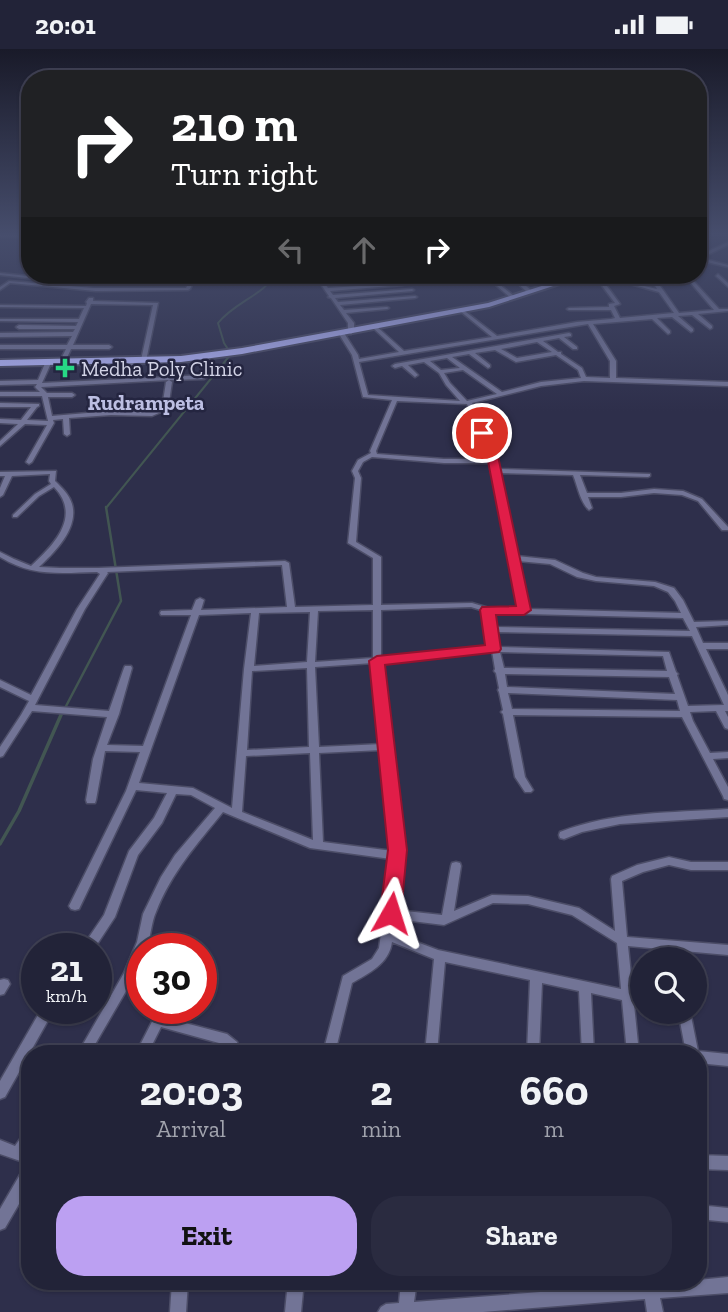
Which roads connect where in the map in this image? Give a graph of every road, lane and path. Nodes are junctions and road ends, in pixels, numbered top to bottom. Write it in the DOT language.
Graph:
graph roads {
  1 [pos="93,294"];
  2 [pos="328,294"];
  3 [pos="366,294"];
  4 [pos="509,294"];
  5 [pos="523,294"];
  6 [pos="612,294"];
  7 [pos="663,294"];
  8 [pos="703,294"];
  9 [pos="330,297"];
  10 [pos="415,297"];
  11 [pos="513,297"];
  12 [pos="336,304"];
  13 [pos="87,305"];
  14 [pos="0,306"];
  15 [pos="59,307"];
  16 [pos="387,308"];
  17 [pos="569,309"];
  18 [pos="462,310"];
  19 [pos="728,310"];
  20 [pos="614,311"];
  21 [pos="718,311"];
  22 [pos="343,312"];
  23 [pos="693,313"];
  24 [pos="577,315"];
  25 [pos="676,315"];
  26 [pos="654,317"];
  27 [pos="0,320"];
  28 [pos="49,321"];
  29 [pos="80,321"];
  30 [pos="587,322"];
  31 [pos="0,326"];
  32 [pos="375,327"];
  33 [pos="710,327"];
  34 [pos="691,330"];
  35 [pos="76,331"];
  36 [pos="668,332"];
  37 [pos="346,333"];
  38 [pos="0,335"];
  39 [pos="13,335"];
  40 [pos="569,335"];
  41 [pos="560,337"];
  42 [pos="497,338"];
  43 [pos="475,341"];
  44 [pos="539,341"];
  45 [pos="520,344"];
  46 [pos="1,347"];
  47 [pos="69,347"];
  48 [pos="109,347"];
  49 [pos="496,348"];
  50 [pos="575,348"];
  51 [pos="486,350"];
  52 [pos="471,353"];
  53 [pos="559,353"];
  54 [pos="404,354"];
  55 [pos="448,357"];
  56 [pos="538,357"];
  57 [pos="144,360"];
  58 [pos="48,361"];
  59 [pos="63,361"];
  60 [pos="131,361"];
  61 [pos="356,361"];
  62 [pos="426,361"];
  63 [pos="0,363"];
  64 [pos="404,365"];
  65 [pos="395,366"];
  66 [pos="488,366"];
  67 [pos="462,369"];
  68 [pos="441,372"];
  69 [pos="415,375"];
  70 [pos="204,377"];
  71 [pos="584,379"];
  72 [pos="613,380"];
  73 [pos="127,381"];
  74 [pos="169,382"];
  75 [pos="0,383"];
  76 [pos="40,383"];
  77 [pos="728,384"];
  78 [pos="0,394"];
  79 [pos="20,394"];
  80 [pos="501,394"];
  81 [pos="45,395"];
  82 [pos="72,395"];
  83 [pos="395,399"];
  84 [pos="467,403"];
  85 [pos="0,405"];
  86 [pos="11,405"];
  87 [pos="34,405"];
  88 [pos="47,405"];
  89 [pos="66,417"];
  90 [pos="0,421"];
  91 [pos="50,421"];
  92 [pos="23,422"];
  93 [pos="67,434"];
  94 [pos="0,444"];
  95 [pos="373,454"];
  96 [pos="494,461"];
  97 [pos="29,462"];
  98 [pos="496,471"];
  99 [pos="10,473"];
  100 [pos="0,474"];
  101 [pos="576,474"];
  102 [pos="648,475"];
  103 [pos="55,484"];
  104 [pos="0,495"];
  105 [pos="583,495"];
  106 [pos="589,508"];
  107 [pos="15,516"];
  108 [pos="725,528"];
  109 [pos="0,554"];
  110 [pos="514,558"];
  111 [pos="32,569"];
  112 [pos="98,570"];
  113 [pos="200,600"];
  114 [pos="377,608"];
  115 [pos="291,610"];
  116 [pos="314,610"];
  117 [pos="488,610"];
  118 [pos="524,610"];
  119 [pos="196,611"];
  120 [pos="255,611"];
  121 [pos="164,613"];
  122 [pos="728,623"];
  123 [pos="690,625"];
  124 [pos="490,629"];
  125 [pos="699,646"];
  126 [pos="728,646"];
  127 [pos="494,649"];
  128 [pos="377,661"];
  129 [pos="311,665"];
  130 [pos="128,669"];
  131 [pos="249,669"];
  132 [pos="498,671"];
  133 [pos="674,674"];
  134 [pos="0,683"];
  135 [pos="502,690"];
  136 [pos="679,697"];
  137 [pos="29,703"];
  138 [pos="725,707"];
  139 [pos="506,712"];
  140 [pos="685,712"];
  141 [pos="114,714"];
  142 [pos="728,726"];
  143 [pos="387,747"];
  144 [pos="102,748"];
  145 [pos="146,749"];
  146 [pos="314,750"];
  147 [pos="242,753"];
  148 [pos="0,754"];
  149 [pos="728,755"];
  150 [pos="707,756"];
  151 [pos="725,783"];
  152 [pos="133,786"];
  153 [pos="173,789"];
  154 [pos="528,790"];
  155 [pos="728,796"];
  156 [pos="91,800"];
  157 [pos="221,807"];
  158 [pos="728,813"];
  159 [pos="237,814"];
  160 [pos="564,835"];
  161 [pos="318,845"];
  162 [pos="397,856"];
  163 [pos="456,866"];
  164 [pos="728,866"];
  165 [pos="75,906"];
  166 [pos="391,913"];
  167 [pos="447,919"];
  168 [pos="98,933"];
  169 [pos="388,936"];
  170 [pos="622,941"];
  171 [pos="728,950"];
  172 [pos="440,956"];
  173 [pos="536,977"];
  174 [pos="584,987"];
  175 [pos="628,996"];
  176 [pos="40,1024"];
  177 [pos="156,1024"];
  178 [pos="169,1024"];
  179 [pos="687,1024"];
  180 [pos="28,1045"];
  181 [pos="89,1045"];
  182 [pos="146,1045"];
  183 [pos="232,1045"];
  184 [pos="331,1045"];
  185 [pos="432,1045"];
  186 [pos="533,1045"];
  187 [pos="588,1045"];
  188 [pos="632,1045"];
  189 [pos="690,1045"];
  190 [pos="21,1057"];
  191 [pos="707,1058"];
  192 [pos="728,1060"];
  193 [pos="0,1093"];
  194 [pos="0,1147"];
  195 [pos="21,1155"];
  196 [pos="707,1162"];
  197 [pos="728,1163"];
  198 [pos="21,1187"];
  199 [pos="707,1213"];
  200 [pos="728,1215"];
  201 [pos="0,1223"];
  202 [pos="707,1285"];
  203 [pos="728,1285"];
  204 [pos="179,1290"];
  205 [pos="295,1290"];
  206 [pos="407,1290"];
  207 [pos="620,1290"];
  208 [pos="650,1290"];
  209 [pos="527,1306"];
  210 [pos="406,1310"];
  211 [pos="178,1312"];
  212 [pos="293,1312"];
  213 [pos="386,1312"];
  214 [pos="655,1312"];
  1 -- 13 [label="street"];
  2 -- 9 [label="street"];
  3 -- 9 [label="street"];
  4 -- 11 [label="street"];
  5 -- 11 [label="main road"];
  6 -- 20 [label="street"];
  7 -- 25 [label="street"];
  8 -- 21 [label="street"];
  9 -- 12 [label="street"];
  10 -- 12 [label="street"];
  11 -- 18 [label="main road"];
  12 -- 22 [label="street"];
  13 -- 15 [label="street"];
  13 -- 29 [label="street"];
  13 -- 57 [label="street"];
  14 -- 15 [label="street"];
  15 -- 28 [label="street"];
  16 -- 22 [label="street"];
  17 -- 20 [label="street"];
  18 -- 32 [label="main road"];
  18 -- 42 [label="street"];
  19 -- 21 [label="street"];
  20 -- 24 [label="street"];
  20 -- 30 [label="street"];
  21 -- 23 [label="street"];
  22 -- 37 [label="street"];
  23 -- 25 [label="street"];
  23 -- 33 [label="street"];
  25 -- 26 [label="street"];
  25 -- 34 [label="street"];
  26 -- 30 [label="street"];
  26 -- 36 [label="street"];
  27 -- 28 [label="street"];
  28 -- 29 [label="street"];
  29 -- 35 [label="street"];
  30 -- 42 [label="street"];
  30 -- 72 [label="street"];
  31 -- 35 [label="street"];
  32 -- 37 [label="main road"];
  32 -- 54 [label="street"];
  35 -- 39 [label="street"];
  35 -- 47 [label="street"];
  37 -- 57 [label="main road"];
  37 -- 61 [label="street"];
  38 -- 39 [label="street"];
  39 -- 46 [label="street"];
  40 -- 41 [label="street"];
  41 -- 44 [label="street"];
  41 -- 50 [label="street"];
  42 -- 43 [label="street"];
  43 -- 51 [label="street"];
  43 -- 54 [label="street"];
  44 -- 45 [label="street"];
  44 -- 53 [label="street"];
  45 -- 49 [label="street"];
  45 -- 56 [label="street"];
  46 -- 47 [label="street"];
  47 -- 48 [label="street"];
  47 -- 59 [label="street"];
  49 -- 51 [label="street"];
  49 -- 56 [label="street"];
  51 -- 52 [label="street"];
  52 -- 55 [label="street"];
  52 -- 66 [label="street"];
  53 -- 56 [label="street"];
  53 -- 71 [label="street"];
  54 -- 61 [label="street"];
  55 -- 62 [label="street"];
  55 -- 67 [label="street"];
  57 -- 60 [label="main road"];
  58 -- 59 [label="main road"];
  58 -- 63 [label="main road"];
  58 -- 76 [label="street"];
  59 -- 60 [label="main road"];
  60 -- 73 [label="street"];
  61 -- 83 [label="street"];
  62 -- 64 [label="street"];
  62 -- 68 [label="street"];
  64 -- 65 [label="street"];
  64 -- 69 [label="street"];
  67 -- 68 [label="street"];
  67 -- 80 [label="street"];
  68 -- 84 [label="street"];
  70 -- 73 [label="street"];
  71 -- 72 [label="street"];
  71 -- 80 [label="street"];
  72 -- 77 [label="street"];
  73 -- 76 [label="street"];
  74 -- 89 [label="street"];
  75 -- 76 [label="street"];
  76 -- 81 [label="street"];
  78 -- 79 [label="street"];
  79 -- 81 [label="street"];
  79 -- 86 [label="street"];
  80 -- 84 [label="street"];
  81 -- 82 [label="street"];
  81 -- 88 [label="street"];
  83 -- 84 [label="street"];
  83 -- 95 [label="street"];
  84 -- 96 [label="street"];
  85 -- 86 [label="street"];
  86 -- 87 [label="street"];
  87 -- 88 [label="street"];
  87 -- 92 [label="street"];
  88 -- 91 [label="street"];
  89 -- 91 [label="street"];
  89 -- 93 [label="street"];
  90 -- 92 [label="street"];
  91 -- 92 [label="street"];
  91 -- 97 [label="street"];
  92 -- 94 [label="street"];
  95 -- 96 [label="street"];
  95 -- 114 [label="street"];
  96 -- 98 [label="street"];
  98 -- 101 [label="street"];
  98 -- 110 [label="street"];
  99 -- 100 [label="street"];
  99 -- 103 [label="street"];
  99 -- 104 [label="street"];
  101 -- 102 [label="street"];
  101 -- 105 [label="street"];
  103 -- 107 [label="street"];
  103 -- 111 [label="street"];
  105 -- 106 [label="street"];
  105 -- 108 [label="street"];
  109 -- 111 [label="street"];
  110 -- 118 [label="street"];
  110 -- 123 [label="street"];
  111 -- 112 [label="street"];
  112 -- 115 [label="street"];
  112 -- 137 [label="street"];
  113 -- 119 [label="street"];
  114 -- 116 [label="street"];
  114 -- 117 [label="street"];
  114 -- 128 [label="street"];
  115 -- 116 [label="street"];
  115 -- 120 [label="street"];
  116 -- 129 [label="street"];
  117 -- 118 [label="street"];
  117 -- 124 [label="street"];
  118 -- 123 [label="street"];
  119 -- 120 [label="street"];
  119 -- 121 [label="street"];
  119 -- 145 [label="street"];
  120 -- 131 [label="street"];
  122 -- 123 [label="street"];
  123 -- 124 [label="street"];
  123 -- 125 [label="street"];
  124 -- 127 [label="street"];
  125 -- 126 [label="street"];
  125 -- 138 [label="street"];
  127 -- 128 [label="street"];
  127 -- 132 [label="street"];
  127 -- 133 [label="street"];
  128 -- 129 [label="street"];
  128 -- 143 [label="street"];
  129 -- 131 [label="street"];
  129 -- 146 [label="street"];
  130 -- 141 [label="street"];
  131 -- 147 [label="street"];
  132 -- 133 [label="street"];
  132 -- 135 [label="street"];
  133 -- 136 [label="street"];
  134 -- 137 [label="street"];
  135 -- 136 [label="street"];
  135 -- 139 [label="street"];
  136 -- 140 [label="street"];
  137 -- 141 [label="street"];
  137 -- 148 [label="street"];
  138 -- 140 [label="street"];
  138 -- 142 [label="street"];
  139 -- 140 [label="street"];
  139 -- 154 [label="street"];
  140 -- 150 [label="street"];
  141 -- 144 [label="street"];
  143 -- 146 [label="street"];
  143 -- 162 [label="street"];
  144 -- 145 [label="street"];
  144 -- 156 [label="street"];
  145 -- 152 [label="street"];
  146 -- 147 [label="street"];
  146 -- 161 [label="street"];
  147 -- 159 [label="street"];
  149 -- 150 [label="street"];
  150 -- 151 [label="street"];
  151 -- 155 [label="street"];
  152 -- 153 [label="street"];
  152 -- 165 [label="street"];
  153 -- 157 [label="street"];
  153 -- 168 [label="street"];
  157 -- 159 [label="street"];
  157 -- 181 [label="street"];
  158 -- 160 [label="street"];
  159 -- 161 [label="street"];
  161 -- 162 [label="street"];
  162 -- 166 [label="street"];
  163 -- 167 [label="street"];
  164 -- 170 [label="street"];
  166 -- 167 [label="street"];
  166 -- 169 [label="street"];
  167 -- 170 [label="street"];
  169 -- 172 [label="street"];
  169 -- 184 [label="street"];
  170 -- 171 [label="street"];
  170 -- 175 [label="street"];
  172 -- 173 [label="street"];
  172 -- 185 [label="street"];
  173 -- 174 [label="street"];
  173 -- 186 [label="street"];
  174 -- 175 [label="street"];
  174 -- 187 [label="street"];
  175 -- 188 [label="street"];
  176 -- 180 [label="street"];
  177 -- 182 [label="street"];
  178 -- 183 [label="street"];
  179 -- 189 [label="street"];
  190 -- 193 [label="street"];
  191 -- 192 [label="street"];
  194 -- 195 [label="street"];
  196 -- 197 [label="street"];
  198 -- 201 [label="street"];
  199 -- 200 [label="street"];
  202 -- 203 [label="street"];
  204 -- 211 [label="street"];
  205 -- 212 [label="street"];
  206 -- 210 [label="street"];
  207 -- 209 [label="street"];
  208 -- 214 [label="street"];
  209 -- 210 [label="street"];
  210 -- 213 [label="street"];
}
